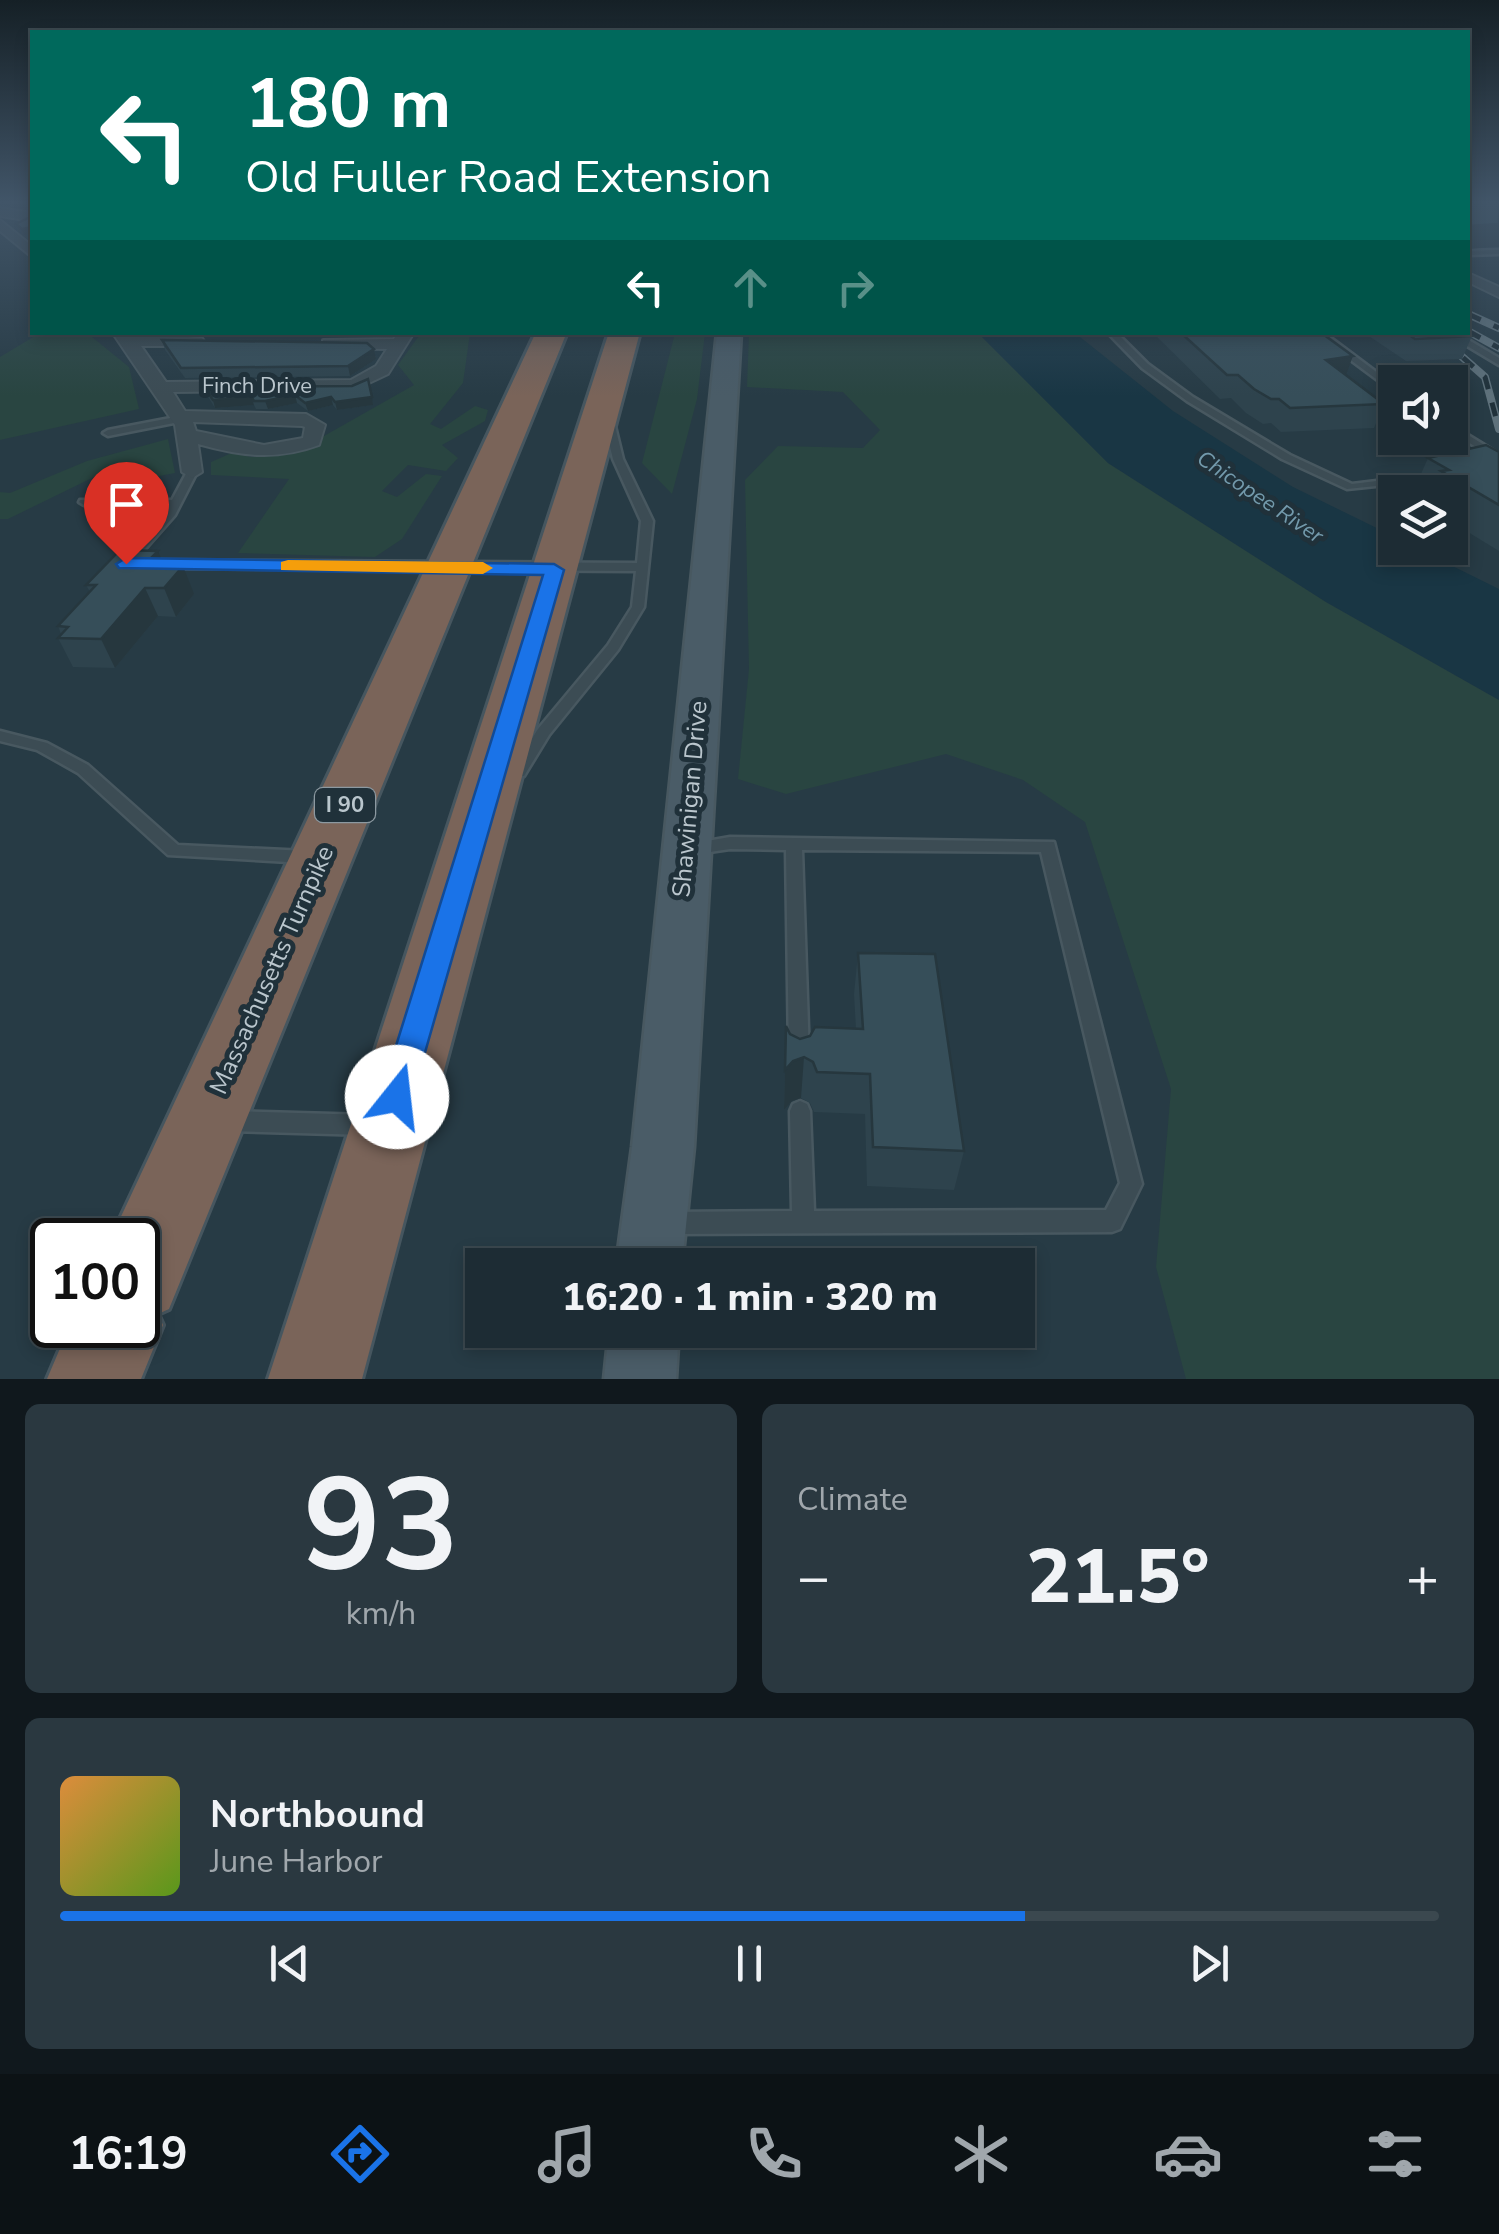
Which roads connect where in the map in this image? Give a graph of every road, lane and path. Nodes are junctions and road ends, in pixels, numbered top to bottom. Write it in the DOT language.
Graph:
graph roads {
  1 [pos="1470,278"];
  2 [pos="1495,289"];
  3 [pos="551,335"];
  4 [pos="624,335"];
  5 [pos="729,335"];
  6 [pos="1113,335"];
  7 [pos="1322,335"];
  8 [pos="1453,335"];
  9 [pos="124,337"];
  10 [pos="402,338"];
  11 [pos="222,342"];
  12 [pos="320,342"];
  13 [pos="1499,362"];
  14 [pos="1378,377"];
  15 [pos="160,387"];
  16 [pos="602,408"];
  17 [pos="182,423"];
  18 [pos="108,432"];
  19 [pos="1468,440"];
  20 [pos="1499,462"];
  21 [pos="1480,469"];
  22 [pos="192,472"];
  23 [pos="1378,484"];
  24 [pos="84,502"];
  25 [pos="176,503"];
  26 [pos="450,567"];
  27 [pos="640,567"];
  28 [pos="554,570"];
  29 [pos="0,736"];
  30 [pos="515,780"];
  31 [pos="506,796"];
  32 [pos="794,844"];
  33 [pos="686,849"];
  34 [pos="322,858"];
  35 [pos="465,869"];
  36 [pos="800,1067"];
  37 [pos="800,1111"];
  38 [pos="206,1120"];
  39 [pos="388,1126"];
  40 [pos="803,1222"];
  41 [pos="160,1227"];
  42 [pos="651,1244"];
  43 [pos="107,1348"];
  44 [pos="643,1348"];
  45 [pos="94,1379"];
  46 [pos="315,1379"];
  47 [pos="640,1379"];
  1 -- 2 [label="street"];
  3 -- 26 [label="highway, Massachusetts Turnpike / I 90"];
  4 -- 16 [label="highway"];
  5 -- 33 [label="main road, Shawinigan Drive"];
  6 -- 23 [label="lane"];
  7 -- 14 [label="lane"];
  8 -- 13 [label="lane"];
  9 -- 11 [label="street"];
  9 -- 15 [label="street"];
  10 -- 12 [label="street"];
  10 -- 15 [label="street, Finch Drive"];
  15 -- 17 [label="street"];
  16 -- 27 [label="lane"];
  16 -- 28 [label="highway"];
  17 -- 17 [label="street"];
  17 -- 18 [label="lane"];
  17 -- 22 [label="street"];
  19 -- 20 [label="lane"];
  20 -- 21 [label="lane"];
  22 -- 25 [label="lane"];
  24 -- 25 [label="lane"];
  25 -- 26 [label="lane"];
  26 -- 28 [label="lane"];
  26 -- 34 [label="highway, Massachusetts Turnpike / I 90"];
  27 -- 28 [label="lane"];
  27 -- 30 [label="lane"];
  28 -- 35 [label="highway"];
  29 -- 34 [label="lane"];
  31 -- 35 [label="lane"];
  32 -- 33 [label="lane"];
  32 -- 36 [label="lane"];
  32 -- 40 [label="lane"];
  33 -- 42 [label="main road, Shawinigan Drive"];
  34 -- 38 [label="highway, Massachusetts Turnpike / I 90"];
  35 -- 39 [label="highway"];
  37 -- 40 [label="lane"];
  38 -- 39 [label="lane"];
  38 -- 41 [label="highway, Massachusetts Turnpike / I 90"];
  39 -- 46 [label="highway"];
  40 -- 42 [label="lane"];
  43 -- 45 [label="highway"];
  44 -- 47 [label="main road"];
}
